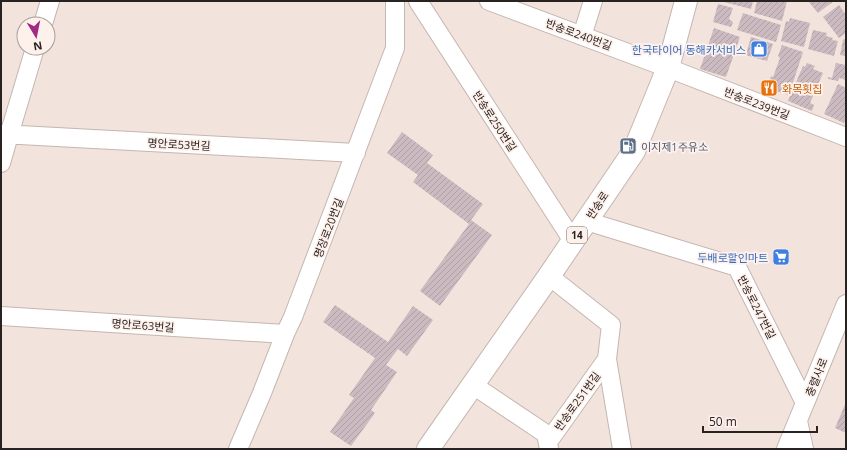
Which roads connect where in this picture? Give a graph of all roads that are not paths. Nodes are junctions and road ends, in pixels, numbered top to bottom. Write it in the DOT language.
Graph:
graph roads {
  1 [pos="50,1"];
  2 [pos="395,1"];
  3 [pos="418,1"];
  4 [pos="489,1"];
  5 [pos="593,1"];
  6 [pos="686,1"];
  7 [pos="45,16"];
  8 [pos="582,36"];
  9 [pos="32,56"];
  10 [pos="668,68"];
  11 [pos="5,134"];
  12 [pos="846,137"];
  13 [pos="356,153"];
  14 [pos="1,163"];
  15 [pos="586,221"];
  16 [pos="573,241"];
  17 [pos="549,276"];
  18 [pos="846,304"];
  19 [pos="1,316"];
  20 [pos="285,334"];
  21 [pos="607,359"];
  22 [pos="473,385"];
  23 [pos="806,403"];
  24 [pos="798,421"];
  25 [pos="548,446"];
  26 [pos="238,449"];
  27 [pos="428,449"];
  28 [pos="622,449"];
  29 [pos="786,449"];
  30 [pos="804,449"];
  1 -- 7 [label="street"];
  2 -- 13 [label="street, 명장로20번길"];
  3 -- 16 [label="street, 반송로250번길"];
  4 -- 8 [label="street, 반송로240번길"];
  5 -- 8 [label="street"];
  6 -- 10 [label="main road, 반송로 / 14"];
  8 -- 10 [label="street, 반송로240번길"];
  9 -- 11 [label="street"];
  10 -- 12 [label="street, 반송로239번길"];
  10 -- 15 [label="main road, 반송로 / 14"];
  11 -- 13 [label="street, 명안로53번길"];
  11 -- 14 [label="street"];
  13 -- 20 [label="street, 명장로20번길"];
  15 -- 16 [label="main road, 반송로 / 14"];
  15 -- 23 [label="street, 반송로247번길"];
  16 -- 17 [label="main road, 반송로 / 14"];
  17 -- 21 [label="street, 반송로251번길"];
  17 -- 22 [label="main road, 반송로 / 14"];
  18 -- 23 [label="street, 충렬사로"];
  19 -- 20 [label="street, 명안로63번길"];
  20 -- 26 [label="street, 명장로20번길"];
  21 -- 25 [label="street, 반송로251번길"];
  21 -- 28 [label="street, 반송로251번길"];
  22 -- 25 [label="street"];
  22 -- 27 [label="main road, 반송로 / 14"];
  23 -- 24 [label="street, 충렬사로"];
  24 -- 29 [label="street, 충렬사로"];
  24 -- 30 [label="street"];
}
